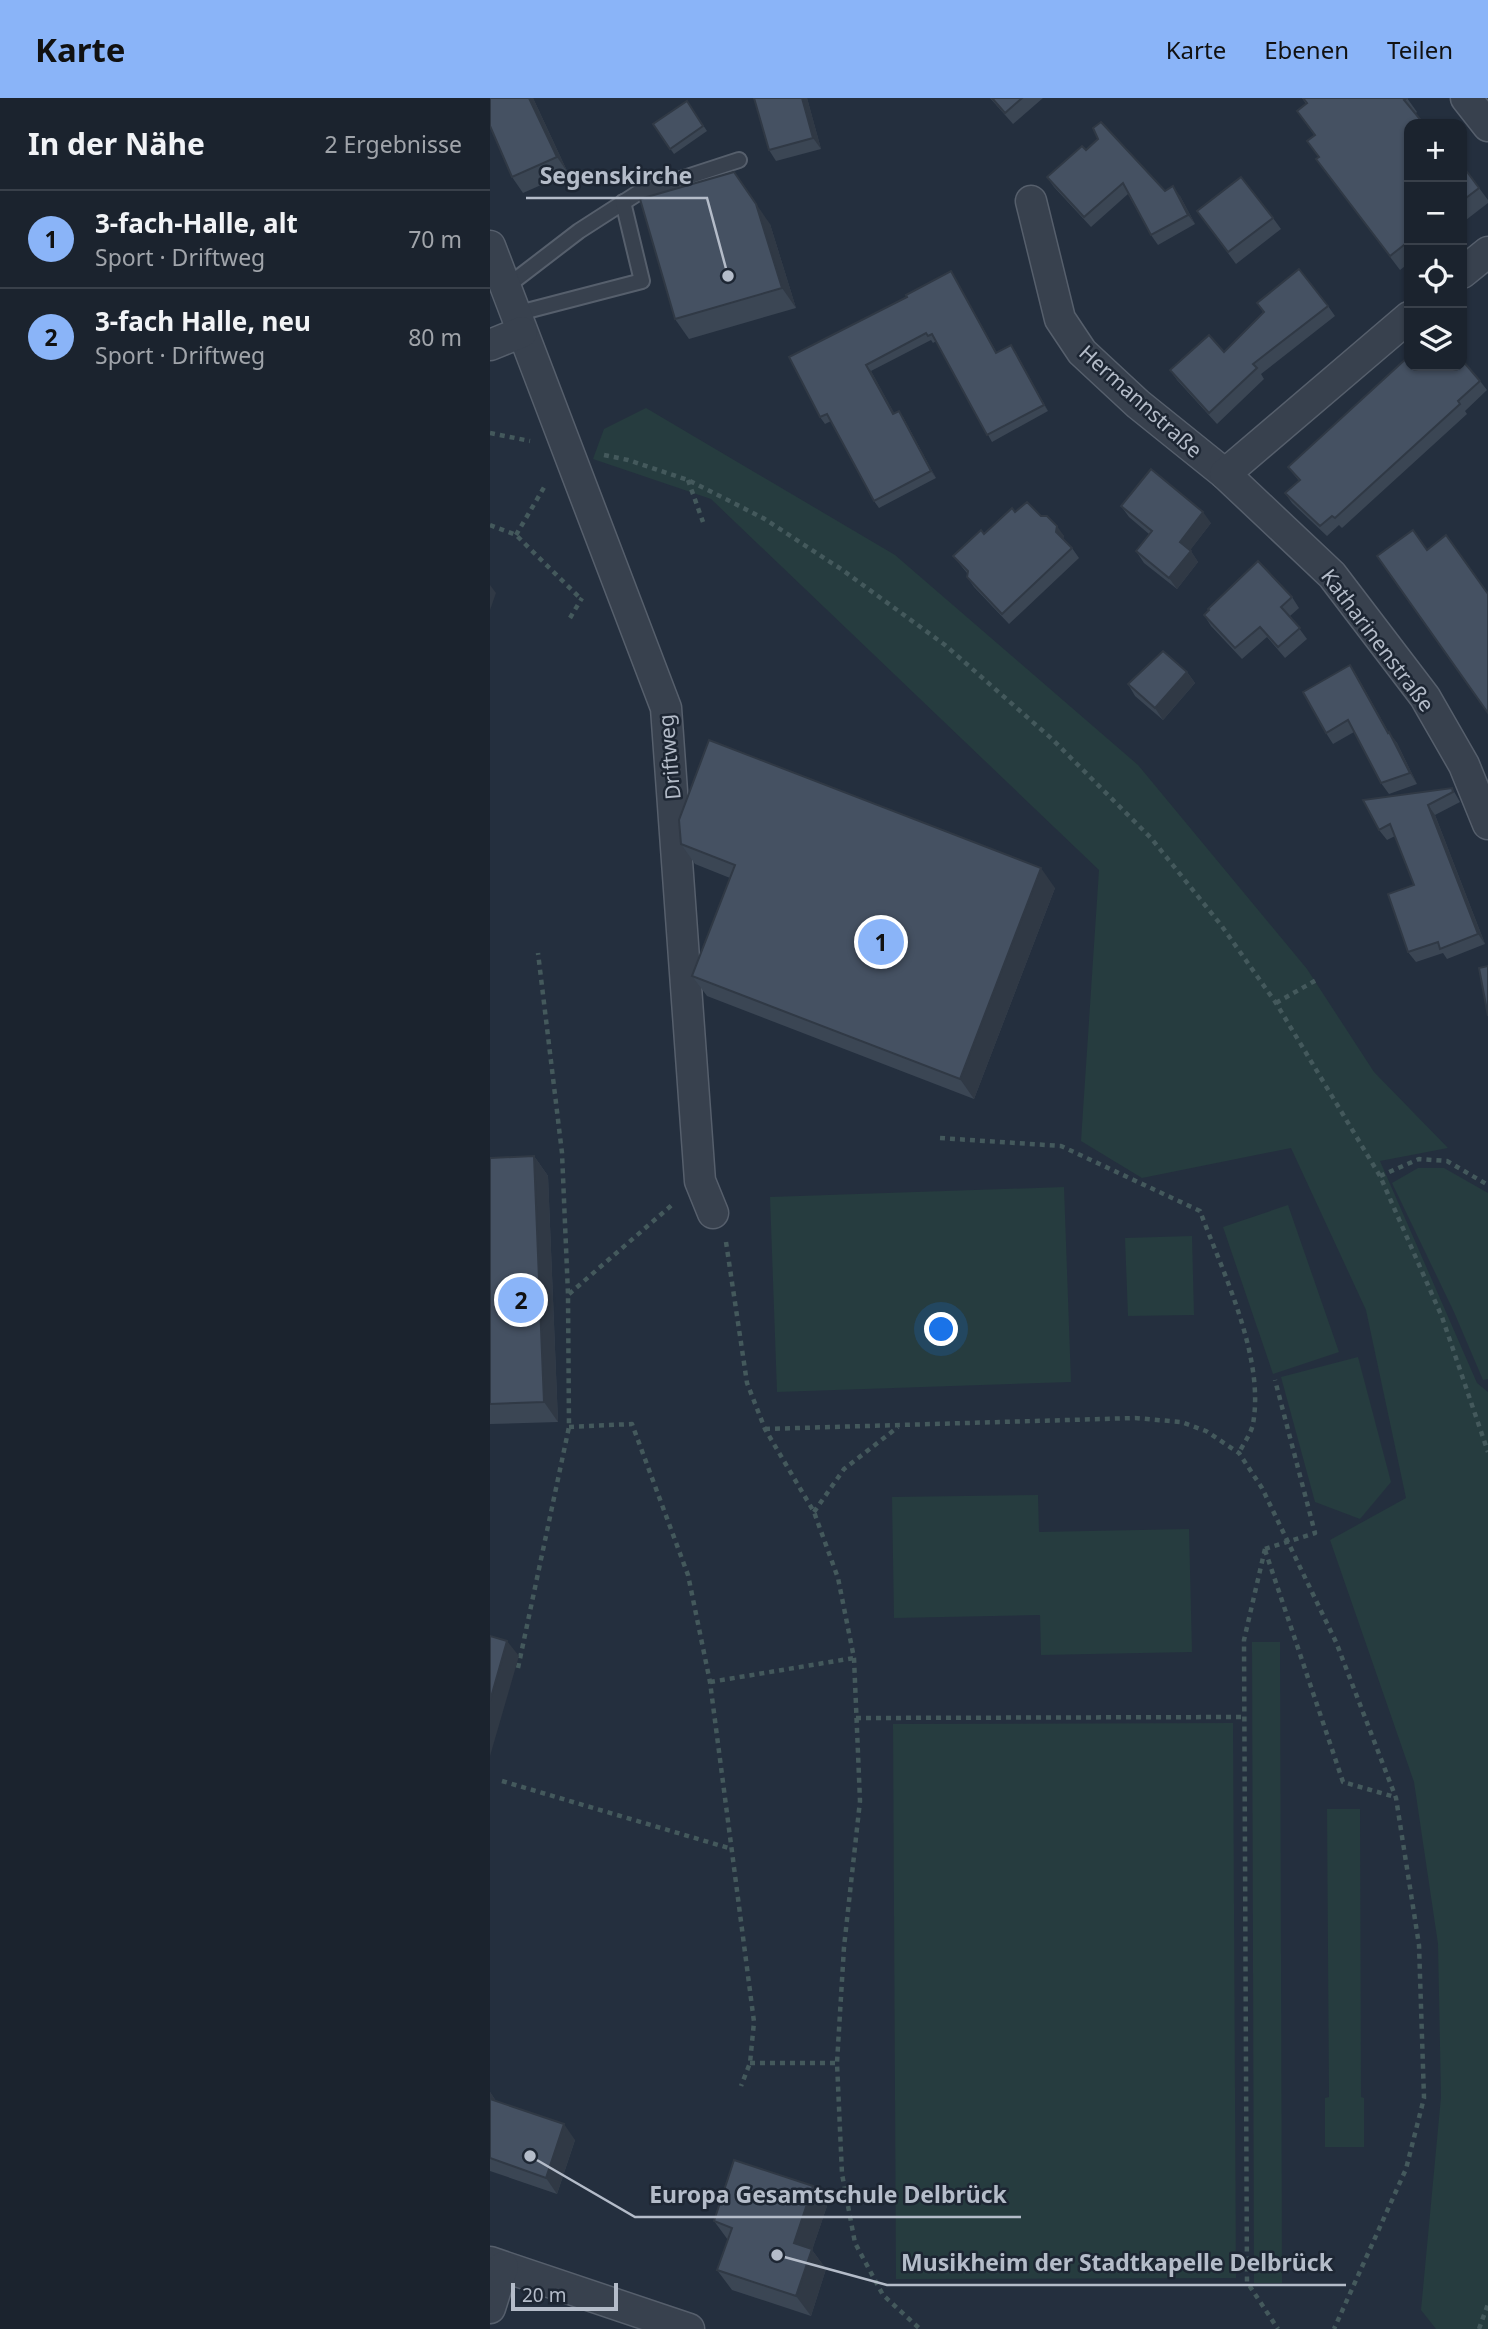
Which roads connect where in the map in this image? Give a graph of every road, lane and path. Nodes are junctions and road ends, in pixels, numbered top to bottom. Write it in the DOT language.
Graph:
graph roads {
  1 [pos="1466,98"];
  2 [pos="1488,126"];
  3 [pos="740,160"];
  4 [pos="1031,201"];
  5 [pos="623,202"];
  6 [pos="490,246"];
  7 [pos="1488,252"];
  8 [pos="1467,269"];
  9 [pos="514,311"];
  10 [pos="1404,321"];
  11 [pos="490,345"];
  12 [pos="568,447"];
  13 [pos="1225,474"];
  14 [pos="688,480"];
  15 [pos="704,522"];
  16 [pos="490,526"];
  17 [pos="516,535"];
  18 [pos="582,599"];
  19 [pos="1488,824"];
  20 [pos="538,953"];
  21 [pos="1318,978"];
  22 [pos="1276,1003"];
  23 [pos="940,1138"];
  24 [pos="1380,1176"];
  25 [pos="700,1181"];
  26 [pos="1488,1185"];
  27 [pos="713,1213"];
  28 [pos="568,1294"];
  29 [pos="1275,1380"];
  30 [pos="900,1426"];
  31 [pos="569,1427"];
  32 [pos="765,1429"];
  33 [pos="1488,1452"];
  34 [pos="1239,1453"];
  35 [pos="814,1513"];
  36 [pos="1287,1540"];
  37 [pos="1265,1549"];
  38 [pos="854,1658"];
  39 [pos="517,1668"];
  40 [pos="710,1682"];
  41 [pos="1245,1717"];
  42 [pos="856,1718"];
  43 [pos="502,1781"];
  44 [pos="1396,1798"];
  45 [pos="732,1849"];
  46 [pos="750,2063"];
  47 [pos="837,2063"];
  48 [pos="741,2086"];
  49 [pos="497,2264"];
  50 [pos="1488,2304"];
  51 [pos="490,2308"];
  52 [pos="689,2329"];
  53 [pos="920,2329"];
  54 [pos="1278,2329"];
  55 [pos="1334,2329"];
  56 [pos="1479,2329"];
  1 -- 2 [label="street"];
  3 -- 5 [label="lane"];
  4 -- 13 [label="street, Hermannstraße"];
  5 -- 9 [label="lane"];
  5 -- 9 [label="lane"];
  6 -- 9 [label="street, Driftweg"];
  7 -- 8 [label="street"];
  9 -- 11 [label="street"];
  9 -- 12 [label="street, Driftweg"];
  10 -- 13 [label="street"];
  12 -- 14 [label="path"];
  12 -- 17 [label="path"];
  12 -- 25 [label="street, Driftweg"];
  13 -- 19 [label="street, Katharinenstraße"];
  14 -- 15 [label="path"];
  14 -- 22 [label="path"];
  16 -- 17 [label="path"];
  17 -- 18 [label="path"];
  20 -- 28 [label="path"];
  21 -- 22 [label="path"];
  22 -- 24 [label="path"];
  23 -- 34 [label="path"];
  24 -- 26 [label="path"];
  24 -- 33 [label="path"];
  25 -- 27 [label="street, Driftweg"];
  25 -- 28 [label="path"];
  27 -- 32 [label="path"];
  28 -- 31 [label="path"];
  29 -- 36 [label="path"];
  30 -- 32 [label="path"];
  30 -- 34 [label="path"];
  30 -- 35 [label="path"];
  31 -- 39 [label="path"];
  31 -- 40 [label="path"];
  32 -- 35 [label="path"];
  34 -- 36 [label="path"];
  35 -- 38 [label="path"];
  36 -- 37 [label="path"];
  36 -- 44 [label="path"];
  37 -- 41 [label="path"];
  37 -- 44 [label="path"];
  38 -- 40 [label="path"];
  38 -- 42 [label="path"];
  40 -- 45 [label="path"];
  41 -- 42 [label="path"];
  41 -- 54 [label="path"];
  42 -- 47 [label="path"];
  43 -- 45 [label="path"];
  44 -- 55 [label="path"];
  45 -- 46 [label="path"];
  46 -- 47 [label="path"];
  46 -- 48 [label="path"];
  47 -- 53 [label="path"];
  49 -- 51 [label="street"];
  49 -- 52 [label="street"];
  50 -- 56 [label="path"];
}
